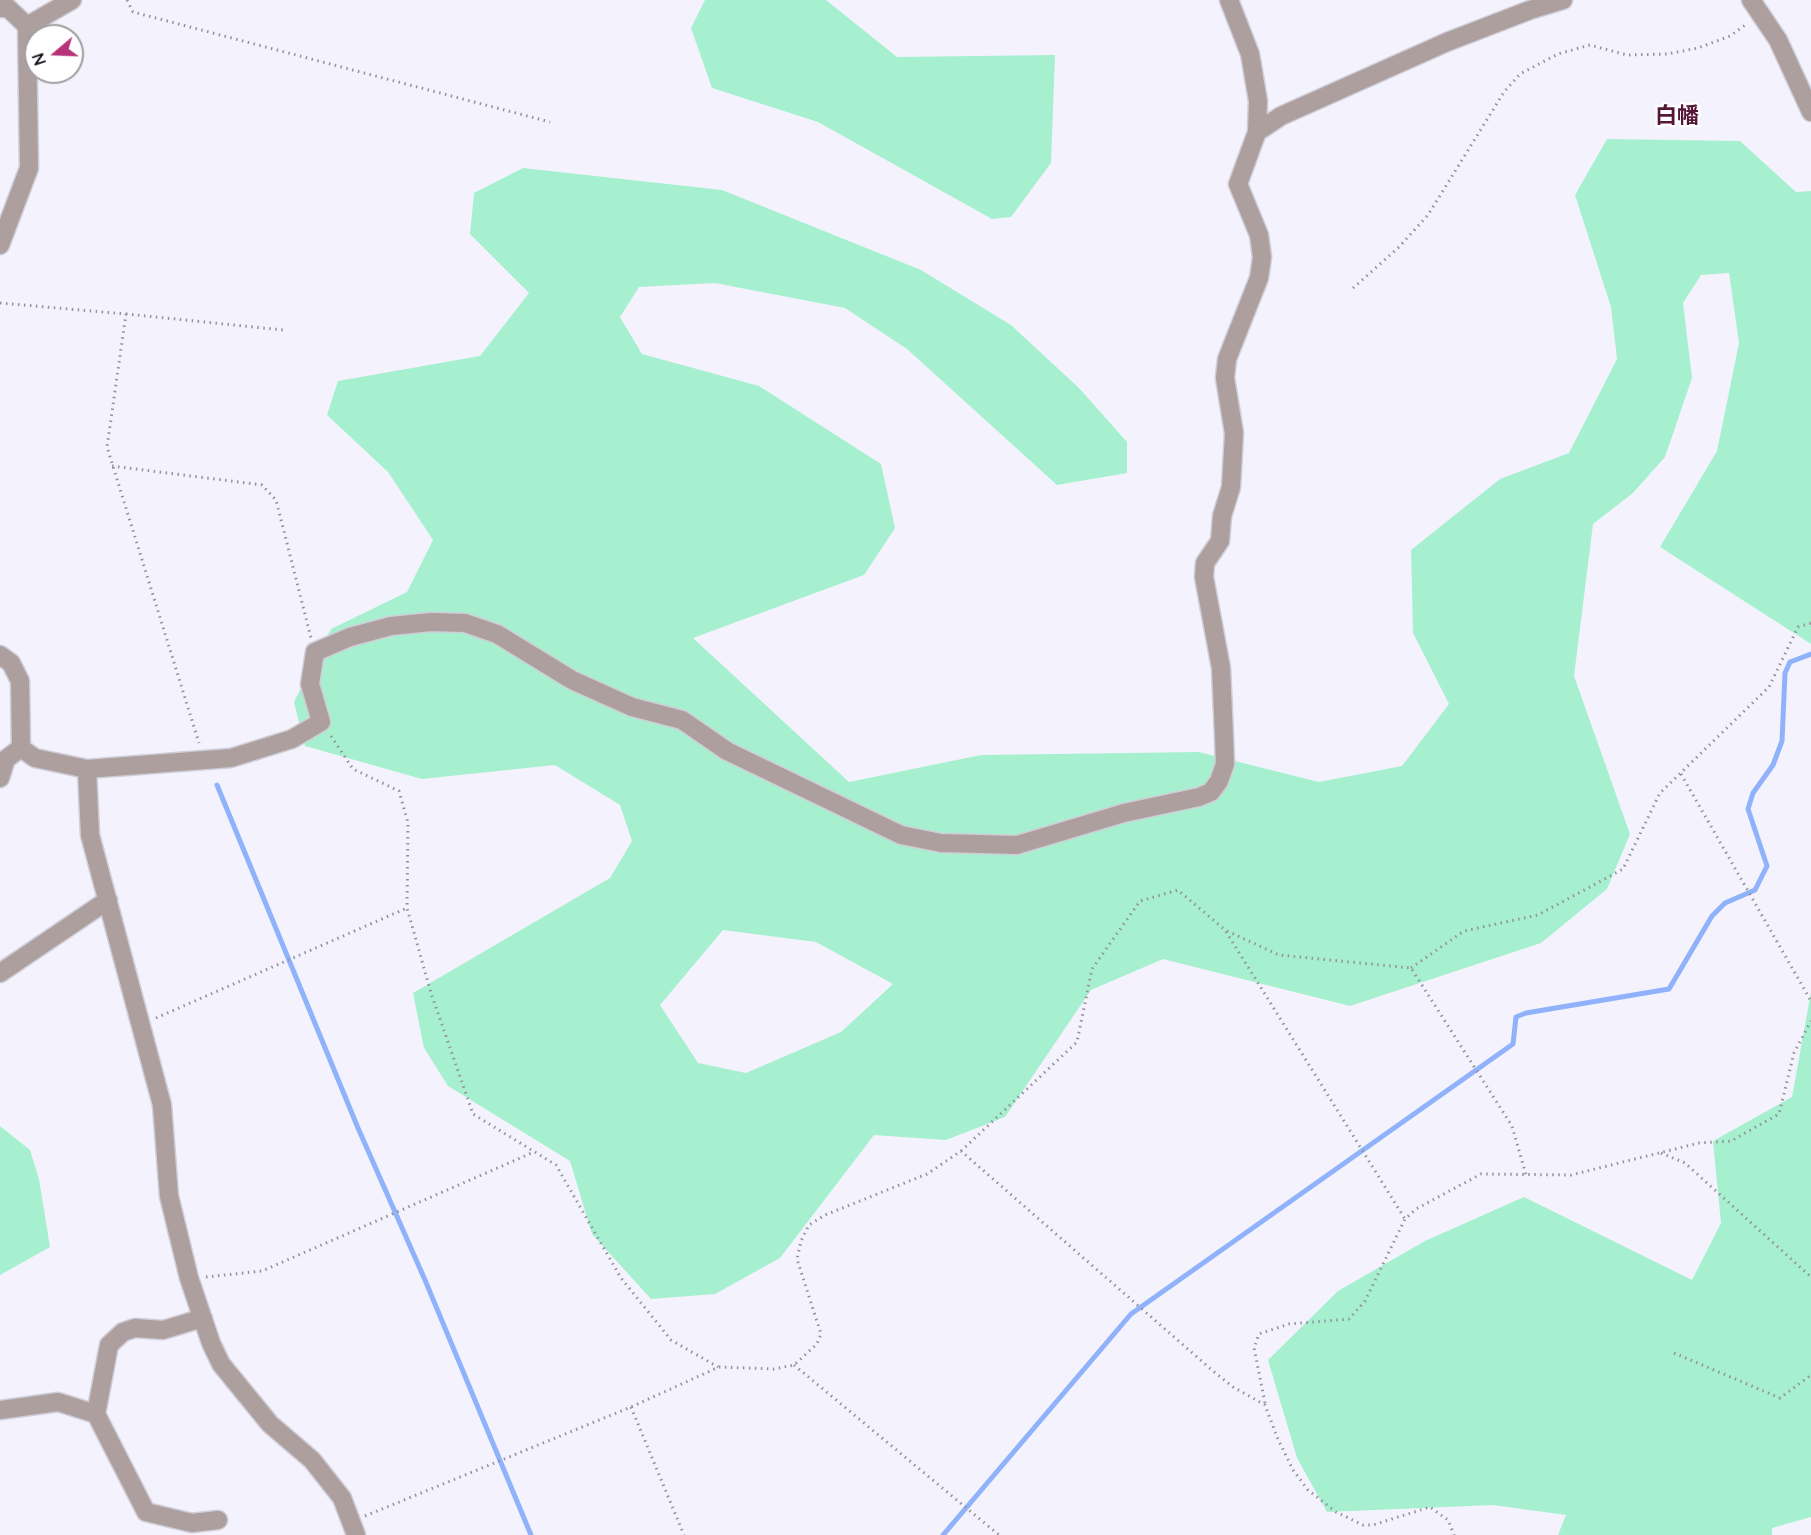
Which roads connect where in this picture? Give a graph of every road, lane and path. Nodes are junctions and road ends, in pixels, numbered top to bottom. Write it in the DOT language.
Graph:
graph roads {
  1 [pos="72,0"];
  2 [pos="127,0"];
  3 [pos="1229,0"];
  4 [pos="1563,0"];
  5 [pos="1755,7"];
  6 [pos="0,8"];
  7 [pos="25,24"];
  8 [pos="30,24"];
  9 [pos="28,84"];
  10 [pos="1811,112"];
  11 [pos="550,122"];
  12 [pos="1257,132"];
  13 [pos="0,245"];
  14 [pos="1353,288"];
  15 [pos="0,303"];
  16 [pos="126,314"];
  17 [pos="283,330"];
  18 [pos="112,466"];
  19 [pos="1811,623"];
  20 [pos="315,652"];
  21 [pos="0,655"];
  22 [pos="321,722"];
  23 [pos="21,748"];
  24 [pos="204,760"];
  25 [pos="87,769"];
  26 [pos="1680,773"];
  27 [pos="0,778"];
  28 [pos="108,900"];
  29 [pos="407,908"];
  30 [pos="1226,930"];
  31 [pos="1411,968"];
  32 [pos="0,973"];
  33 [pos="1811,1001"];
  34 [pos="1811,1021"];
  35 [pos="141,1024"];
  36 [pos="961,1151"];
  37 [pos="535,1152"];
  38 [pos="1659,1153"];
  39 [pos="1526,1174"];
  40 [pos="1405,1219"];
  41 [pos="1811,1277"];
  42 [pos="189,1278"];
  43 [pos="203,1318"];
  44 [pos="1674,1353"];
  45 [pos="794,1365"];
  46 [pos="719,1367"];
  47 [pos="1811,1375"];
  48 [pos="1265,1405"];
  49 [pos="631,1407"];
  50 [pos="0,1410"];
  51 [pos="96,1414"];
  52 [pos="218,1520"];
  53 [pos="354,1528"];
  54 [pos="684,1535"];
  55 [pos="999,1535"];
  56 [pos="1454,1535"];
  1 -- 8 [label="street"];
  2 -- 11 [label="path"];
  3 -- 12 [label="street"];
  4 -- 12 [label="street"];
  5 -- 10 [label="street"];
  5 -- 14 [label="path"];
  6 -- 7 [label="street"];
  9 -- 13 [label="street"];
  12 -- 20 [label="street"];
  15 -- 16 [label="path"];
  16 -- 17 [label="path"];
  16 -- 18 [label="path"];
  18 -- 20 [label="path"];
  18 -- 24 [label="path"];
  19 -- 26 [label="path"];
  20 -- 22 [label="street"];
  21 -- 23 [label="street"];
  22 -- 24 [label="street"];
  22 -- 29 [label="path"];
  23 -- 25 [label="street"];
  23 -- 27 [label="street"];
  24 -- 25 [label="street"];
  25 -- 28 [label="street"];
  26 -- 31 [label="path"];
  26 -- 33 [label="path"];
  28 -- 32 [label="street"];
  28 -- 35 [label="street"];
  29 -- 35 [label="path"];
  29 -- 37 [label="path"];
  30 -- 31 [label="path"];
  30 -- 36 [label="path"];
  30 -- 40 [label="path"];
  31 -- 39 [label="path"];
  34 -- 38 [label="path"];
  35 -- 42 [label="street"];
  36 -- 45 [label="path"];
  36 -- 48 [label="path"];
  37 -- 42 [label="path"];
  37 -- 46 [label="path"];
  38 -- 39 [label="path"];
  38 -- 41 [label="path"];
  39 -- 40 [label="path"];
  40 -- 48 [label="path"];
  42 -- 43 [label="street"];
  43 -- 51 [label="street"];
  43 -- 53 [label="street"];
  44 -- 47 [label="path"];
  45 -- 46 [label="path"];
  45 -- 55 [label="path"];
  46 -- 49 [label="path"];
  48 -- 56 [label="path"];
  49 -- 53 [label="path"];
  49 -- 54 [label="path"];
  50 -- 51 [label="street"];
  51 -- 52 [label="street"];
}
